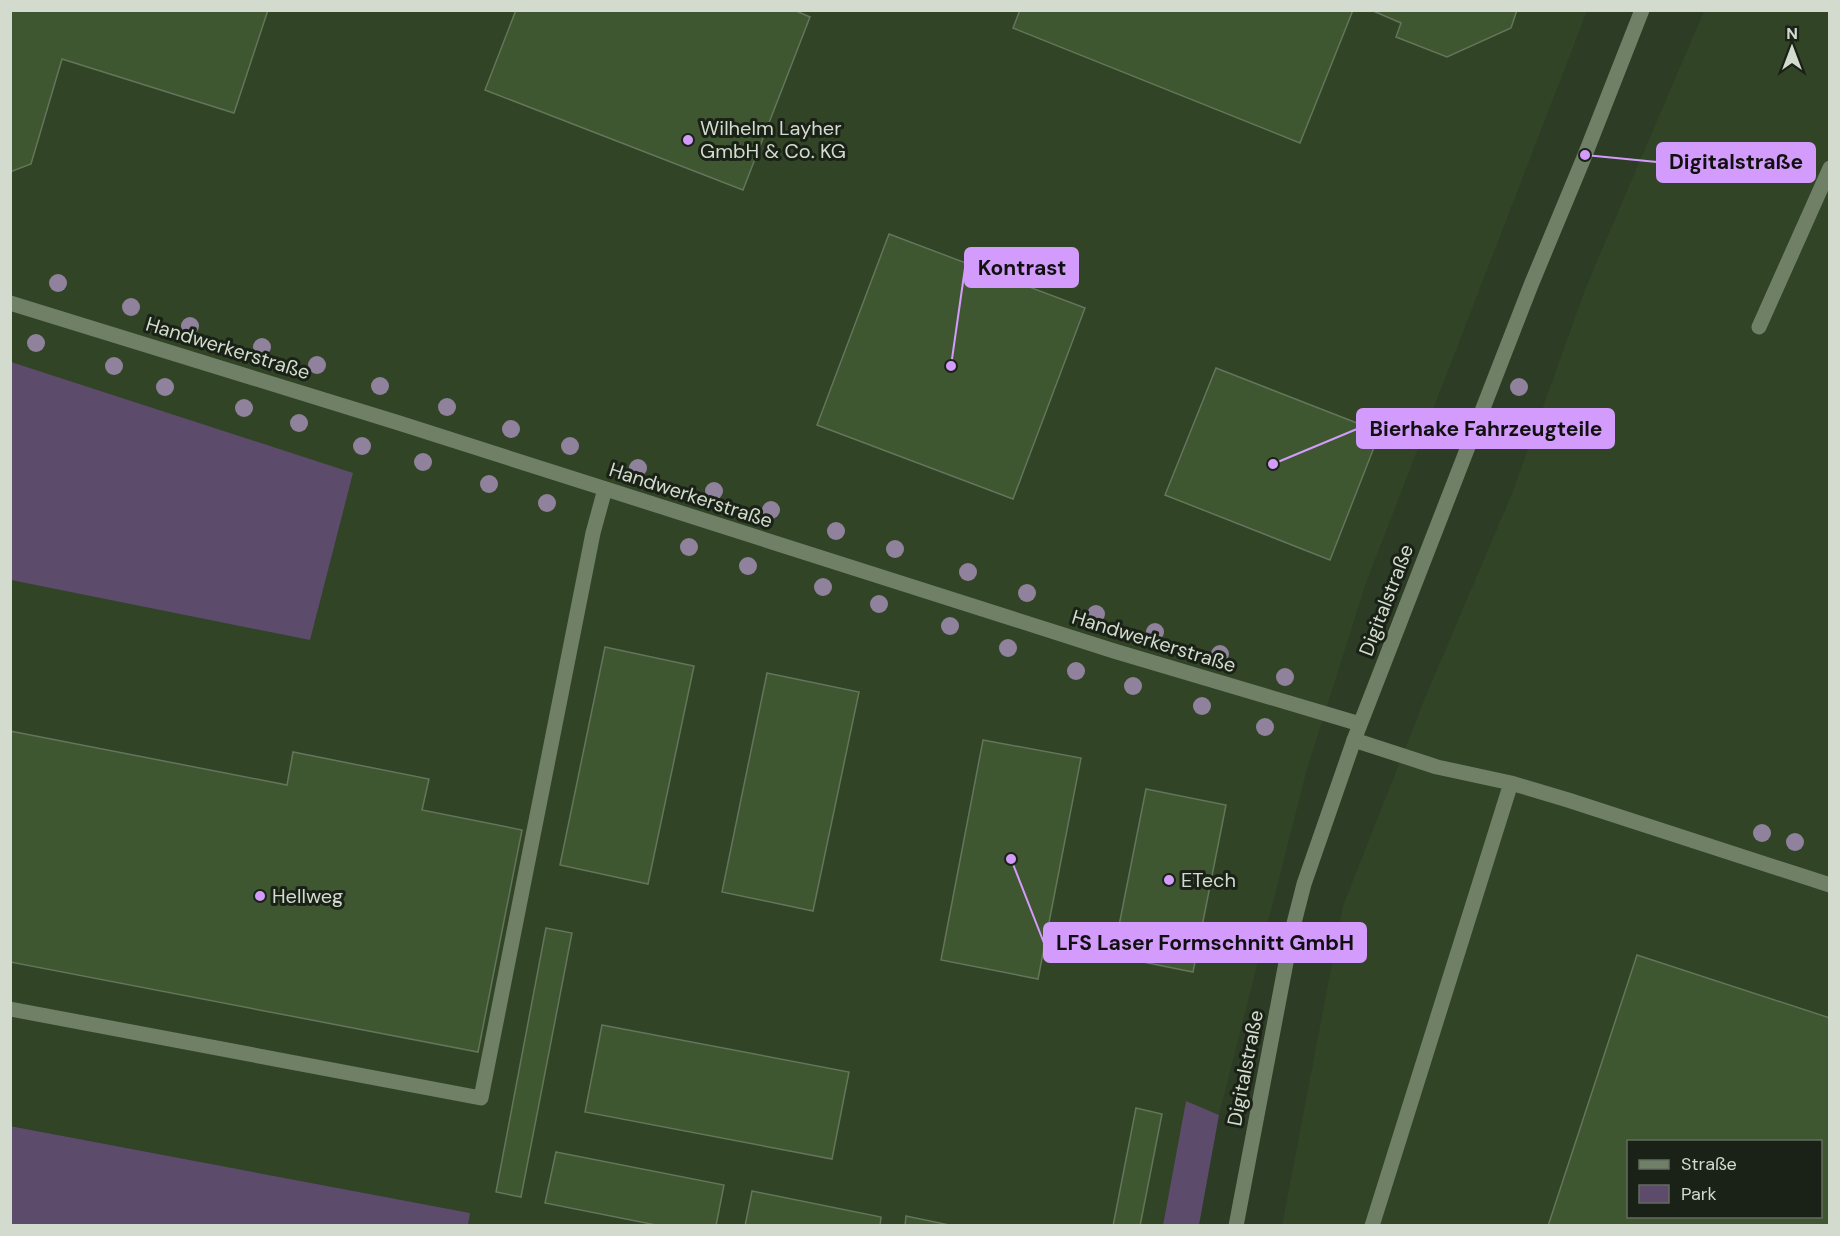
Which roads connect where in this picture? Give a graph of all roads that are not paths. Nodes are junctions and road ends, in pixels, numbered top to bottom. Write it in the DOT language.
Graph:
graph roads {
  1 [pos="1642,10"];
  2 [pos="1830,168"];
  3 [pos="10,303"];
  4 [pos="1759,327"];
  5 [pos="605,489"];
  6 [pos="1360,724"];
  7 [pos="1354,740"];
  8 [pos="1511,783"];
  9 [pos="1830,885"];
  10 [pos="10,1009"];
  11 [pos="1236,1226"];
  12 [pos="1372,1226"];
  1 -- 6 [label="street, Digitalstraße"];
  2 -- 4 [label="street"];
  3 -- 5 [label="street, Handwerkerstraße"];
  5 -- 6 [label="street, Handwerkerstraße"];
  5 -- 10 [label="street"];
  6 -- 7 [label="street, Digitalstraße"];
  7 -- 8 [label="street"];
  7 -- 11 [label="street, Digitalstraße"];
  8 -- 9 [label="street"];
  8 -- 12 [label="street"];
}
